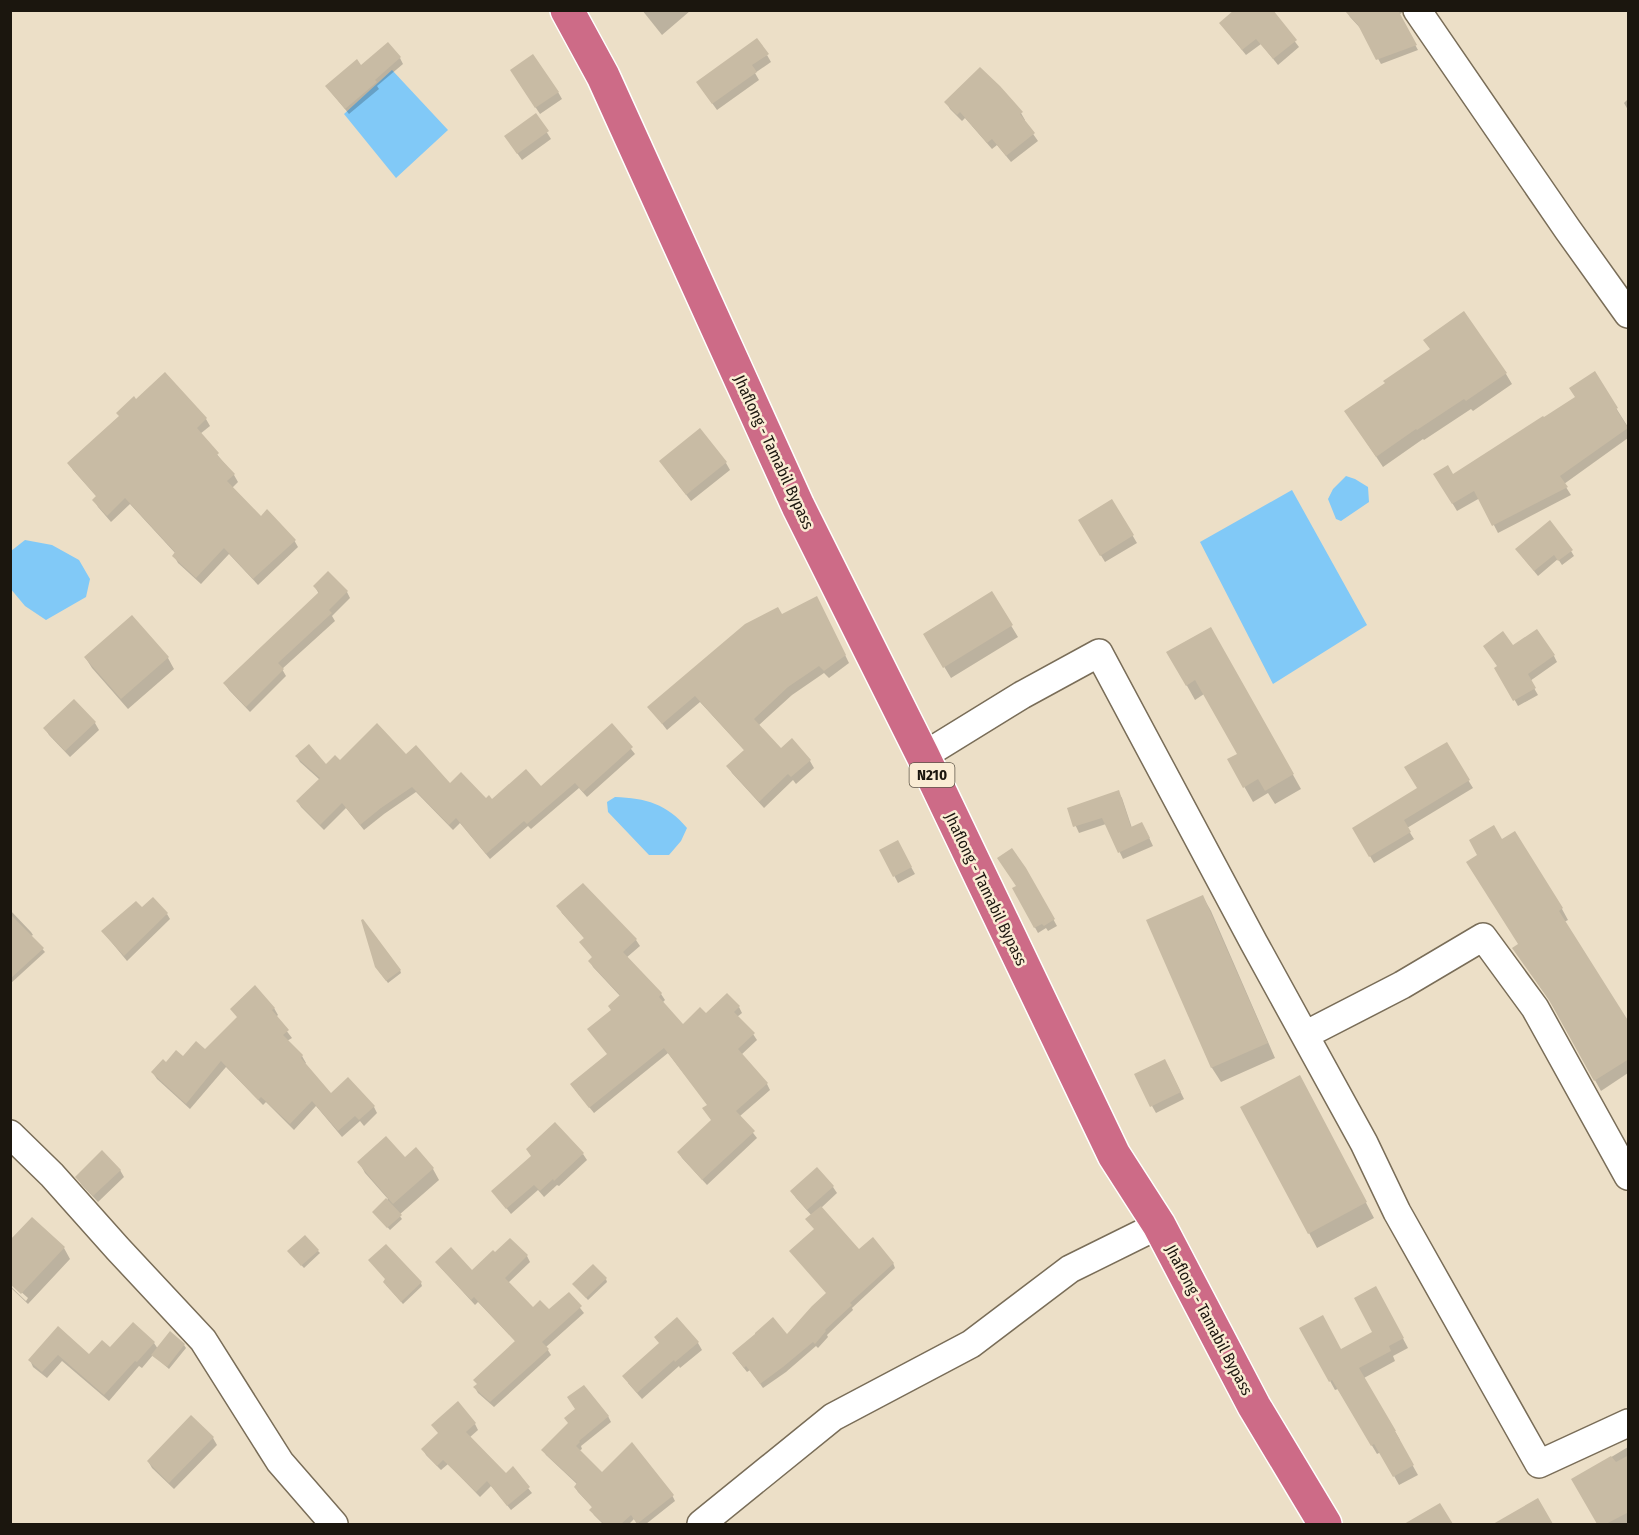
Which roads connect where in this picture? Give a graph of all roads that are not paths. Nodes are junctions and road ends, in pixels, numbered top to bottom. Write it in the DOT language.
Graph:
graph roads {
  1 [pos="567,10"];
  2 [pos="1417,10"];
  3 [pos="1629,314"];
  4 [pos="922,756"];
  5 [pos="1305,1035"];
  6 [pos="10,1134"];
  7 [pos="1629,1176"];
  8 [pos="1159,1226"];
  9 [pos="1629,1423"];
  10 [pos="334,1524"];
  11 [pos="701,1524"];
  12 [pos="1325,1524"];
  1 -- 4 [label="highway, Jhaflong - Tamabil Bypass / N210"];
  2 -- 3 [label="street"];
  4 -- 5 [label="street"];
  4 -- 8 [label="highway, Jhaflong - Tamabil Bypass / N210"];
  5 -- 7 [label="street"];
  5 -- 9 [label="street"];
  6 -- 10 [label="street"];
  8 -- 11 [label="street"];
  8 -- 12 [label="highway, Jhaflong - Tamabil Bypass / N210"];
}
